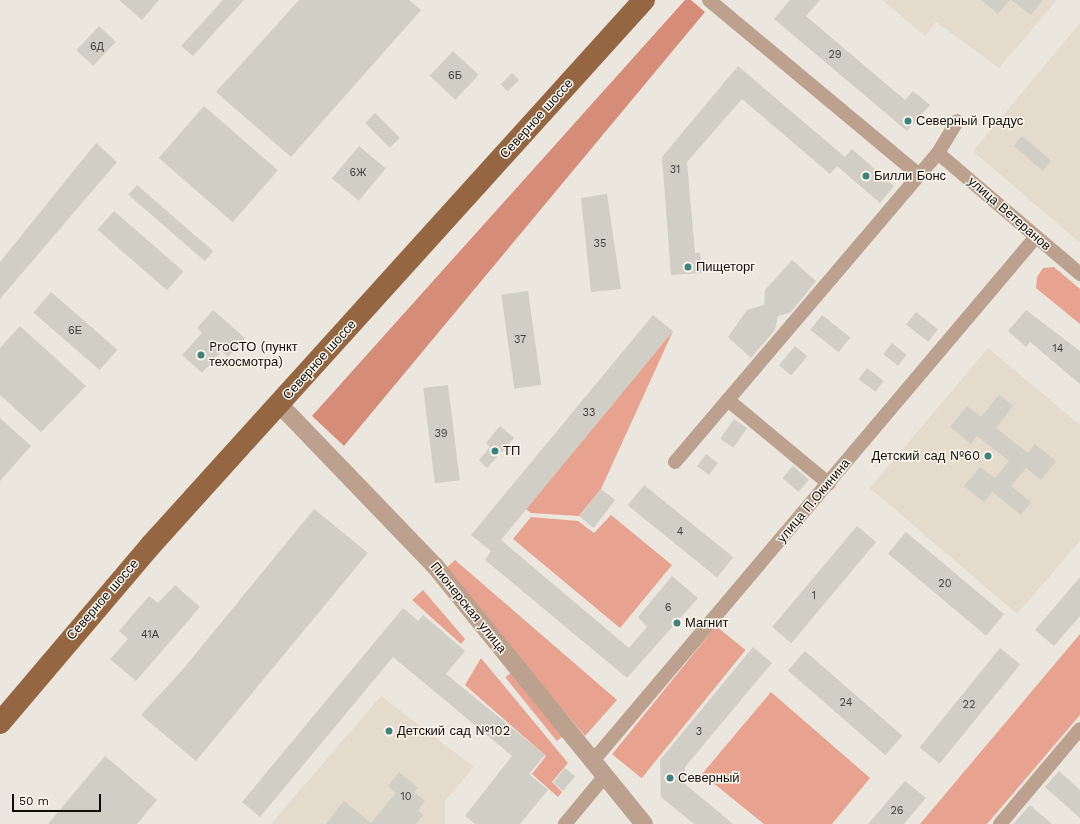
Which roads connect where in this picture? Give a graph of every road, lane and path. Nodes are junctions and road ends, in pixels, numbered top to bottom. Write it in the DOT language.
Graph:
graph roads {
  1 [pos="644,0"];
  2 [pos="708,0"];
  3 [pos="957,120"];
  4 [pos="938,153"];
  5 [pos="919,175"];
  6 [pos="1035,238"];
  7 [pos="1080,274"];
  8 [pos="728,400"];
  9 [pos="280,405"];
  10 [pos="675,462"];
  11 [pos="829,484"];
  12 [pos="0,723"];
  13 [pos="1080,729"];
  14 [pos="592,762"];
  15 [pos="604,777"];
  16 [pos="565,824"];
  17 [pos="644,824"];
  18 [pos="1000,824"];
  1 -- 9 [label="main road, Северное шоссе"];
  2 -- 5 [label="street"];
  3 -- 4 [label="street"];
  4 -- 5 [label="street"];
  4 -- 6 [label="street, улица Ветеранов"];
  5 -- 8 [label="street"];
  6 -- 7 [label="street, улица Ветеранов"];
  6 -- 11 [label="street, улица П.Окинина"];
  8 -- 10 [label="street"];
  8 -- 11 [label="street"];
  9 -- 12 [label="main road, Северное шоссе"];
  9 -- 14 [label="street, Пионерская улица"];
  11 -- 14 [label="street, улица П.Окинина"];
  13 -- 18 [label="street"];
  14 -- 15 [label="street, Пионерская улица"];
  15 -- 16 [label="street"];
  15 -- 17 [label="street, Пионерская улица"];
}
